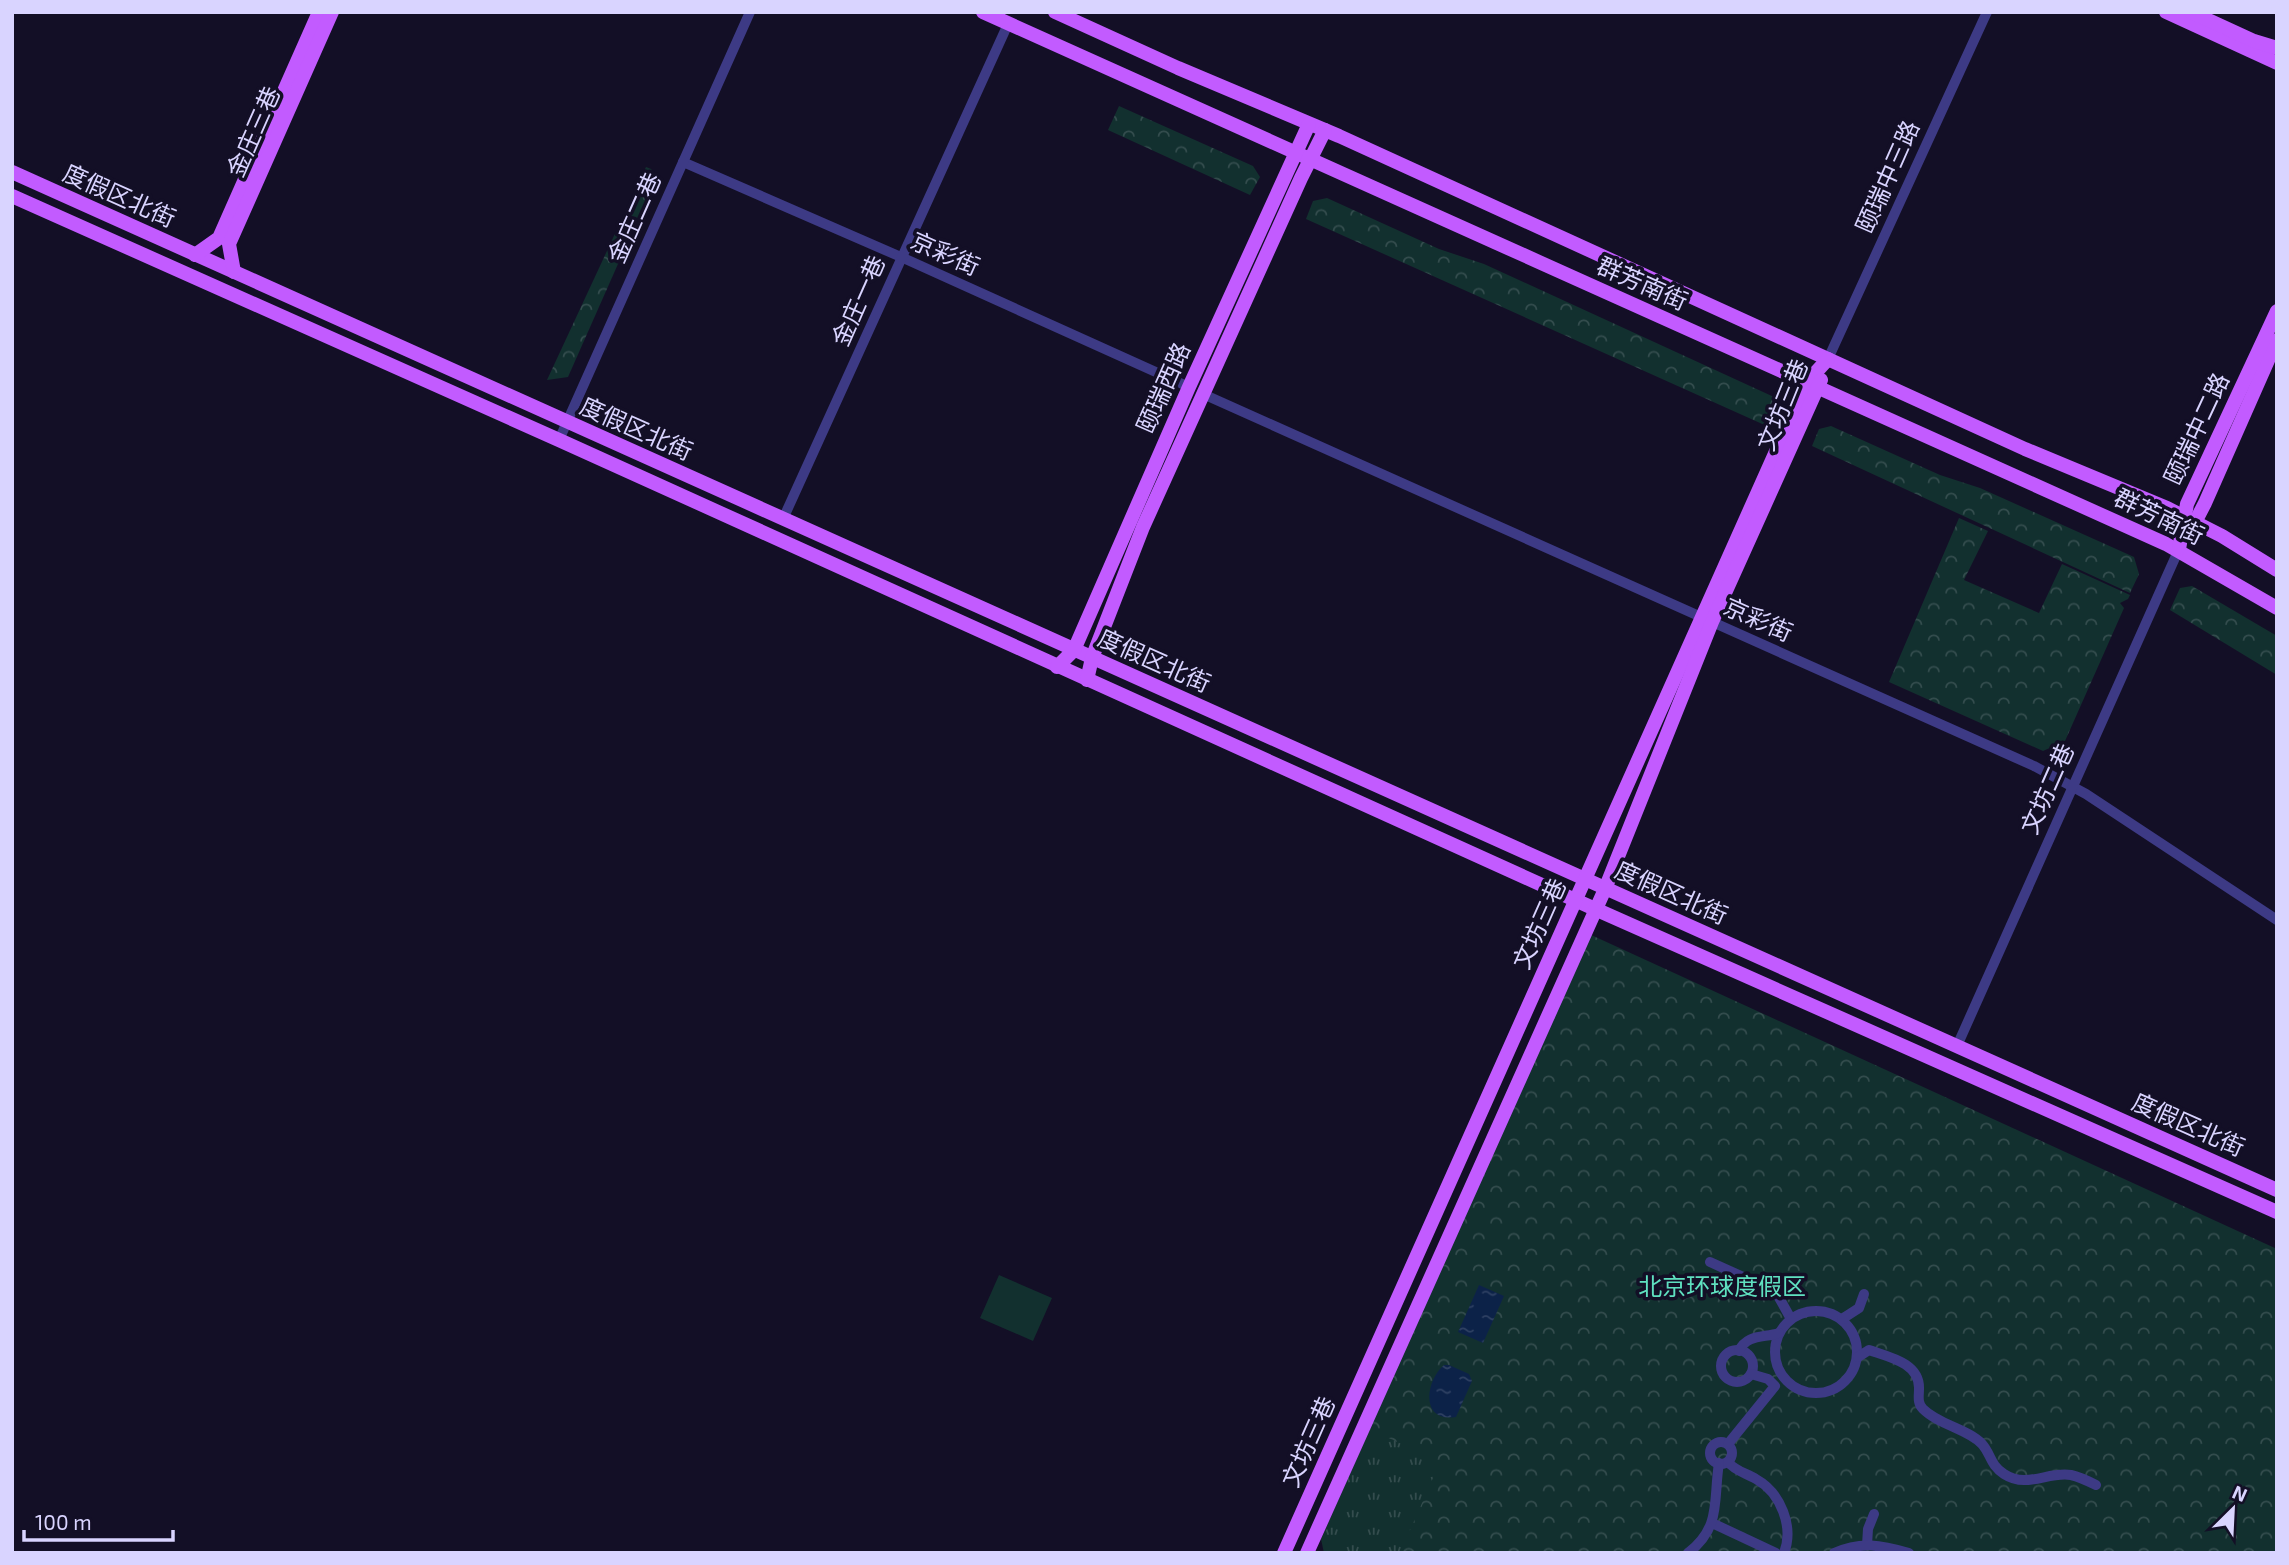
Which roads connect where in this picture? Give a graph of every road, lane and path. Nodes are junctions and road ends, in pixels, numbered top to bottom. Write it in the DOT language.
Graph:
graph roads {
  1 [pos="319,12"];
  2 [pos="332,12"];
  3 [pos="750,12"];
  4 [pos="983,12"];
  5 [pos="1055,12"];
  6 [pos="1987,12"];
  7 [pos="2166,12"];
  8 [pos="2191,12"];
  9 [pos="1008,24"];
  10 [pos="2277,48"];
  11 [pos="2277,63"];
  12 [pos="1309,124"];
  13 [pos="1325,130"];
  14 [pos="1303,157"];
  15 [pos="683,162"];
  16 [pos="12,172"];
  17 [pos="12,196"];
  18 [pos="195,255"];
  19 [pos="901,257"];
  20 [pos="234,272"];
  21 [pos="2277,311"];
  22 [pos="2277,340"];
  23 [pos="1828,359"];
  24 [pos="1813,385"];
  25 [pos="1189,387"];
  26 [pos="1203,394"];
  27 [pos="522,402"];
  28 [pos="513,420"];
  29 [pos="567,422"];
  30 [pos="559,440"];
  31 [pos="611,442"];
  32 [pos="603,460"];
  33 [pos="783,519"];
  34 [pos="2190,520"];
  35 [pos="2179,550"];
  36 [pos="2277,570"];
  37 [pos="2277,608"];
  38 [pos="1707,620"];
  39 [pos="1074,650"];
  40 [pos="1092,658"];
  41 [pos="1057,667"];
  42 [pos="1087,680"];
  43 [pos="2073,787"];
  44 [pos="1584,880"];
  45 [pos="1605,889"];
  46 [pos="1577,900"];
  47 [pos="1595,909"];
  48 [pos="2277,920"];
  49 [pos="1957,1046"];
  50 [pos="2277,1190"];
  51 [pos="2277,1212"];
  52 [pos="1710,1262"];
  53 [pos="1864,1294"];
  54 [pos="1791,1319"];
  55 [pos="1842,1319"];
  56 [pos="1779,1333"];
  57 [pos="1739,1351"];
  58 [pos="1858,1357"];
  59 [pos="1751,1374"];
  60 [pos="1784,1378"];
  61 [pos="1775,1386"];
  62 [pos="1728,1444"];
  63 [pos="1723,1463"];
  64 [pos="2096,1485"];
  65 [pos="1874,1514"];
  66 [pos="1712,1523"];
  67 [pos="1867,1545"];
  68 [pos="1284,1553"];
  69 [pos="1307,1553"];
  70 [pos="1688,1553"];
  71 [pos="1776,1553"];
  72 [pos="1784,1553"];
  73 [pos="1834,1553"];
  74 [pos="1909,1553"];
  1 -- 18 [label="main road, 金庄三巷"];
  2 -- 20 [label="main road, 金庄三巷"];
  3 -- 15 [label="street, 金庄二巷"];
  4 -- 9 [label="main road, 群芳南街"];
  5 -- 12 [label="main road, 群芳南街"];
  6 -- 23 [label="street, 颐瑞中三路"];
  7 -- 11 [label="main road"];
  8 -- 10 [label="main road"];
  9 -- 14 [label="main road, 群芳南街"];
  9 -- 19 [label="street, 金庄一巷"];
  12 -- 13 [label="main road, 群芳南街"];
  12 -- 14 [label="main road, 颐瑞西路"];
  13 -- 14 [label="main road, 颐瑞西路"];
  13 -- 23 [label="main road, 群芳南街"];
  14 -- 24 [label="main road, 群芳南街"];
  14 -- 25 [label="main road, 颐瑞西路"];
  14 -- 26 [label="main road, 颐瑞西路"];
  15 -- 19 [label="street, 京彩街"];
  15 -- 29 [label="street, 金庄二巷"];
  16 -- 18 [label="main road, 度假区北街"];
  17 -- 28 [label="main road, 度假区北街"];
  18 -- 20 [label="main road, 度假区北街"];
  19 -- 25 [label="street, 京彩街"];
  19 -- 33 [label="street, 金庄一巷"];
  20 -- 27 [label="main road, 度假区北街"];
  21 -- 34 [label="main road, 颐瑞中二路"];
  22 -- 34 [label="main road, 颐瑞中二路"];
  23 -- 24 [label="main road, 文坊三巷"];
  23 -- 34 [label="main road, 群芳南街"];
  24 -- 35 [label="main road, 群芳南街"];
  24 -- 38 [label="main road, 文坊三巷"];
  25 -- 39 [label="main road, 颐瑞西路"];
  26 -- 38 [label="street, 京彩街"];
  26 -- 40 [label="main road, 颐瑞西路"];
  27 -- 28 [label="main road"];
  27 -- 29 [label="main road, 度假区北街"];
  28 -- 30 [label="main road, 度假区北街"];
  29 -- 30 [label="street, 金庄二巷"];
  29 -- 31 [label="main road, 度假区北街"];
  30 -- 32 [label="main road, 度假区北街"];
  31 -- 32 [label="main road"];
  31 -- 33 [label="main road, 度假区北街"];
  32 -- 41 [label="main road, 度假区北街"];
  33 -- 39 [label="main road, 度假区北街"];
  34 -- 35 [label="main road, 颐瑞中二路"];
  34 -- 36 [label="main road, 群芳南街"];
  35 -- 37 [label="main road, 群芳南街"];
  35 -- 43 [label="street, 文坊二巷"];
  38 -- 43 [label="street, 京彩街"];
  38 -- 44 [label="main road, 文坊三巷"];
  38 -- 45 [label="main road, 文坊三巷"];
  39 -- 40 [label="main road, 度假区北街"];
  39 -- 41 [label="main road, 颐瑞西路"];
  40 -- 42 [label="main road, 颐瑞西路"];
  40 -- 44 [label="main road, 度假区北街"];
  41 -- 42 [label="main road, 度假区北街"];
  42 -- 46 [label="main road, 度假区北街"];
  43 -- 48 [label="street, 京彩街"];
  43 -- 49 [label="street, 文坊二巷"];
  44 -- 45 [label="main road, 度假区北街"];
  44 -- 46 [label="main road, 文坊三巷"];
  45 -- 47 [label="main road, 文坊三巷"];
  45 -- 49 [label="main road, 度假区北街"];
  46 -- 47 [label="main road, 度假区北街"];
  46 -- 68 [label="main road, 文坊三巷"];
  47 -- 51 [label="main road, 度假区北街"];
  47 -- 69 [label="main road, 文坊三巷"];
  49 -- 50 [label="main road, 度假区北街"];
  52 -- 54 [label="street"];
  53 -- 55 [label="street"];
  54 -- 55 [label="street"];
  54 -- 56 [label="street"];
  55 -- 58 [label="street"];
  56 -- 57 [label="street"];
  56 -- 60 [label="street"];
  57 -- 59 [label="street"];
  57 -- 59 [label="street"];
  58 -- 60 [label="street"];
  58 -- 64 [label="street"];
  59 -- 61 [label="street"];
  60 -- 61 [label="street"];
  61 -- 62 [label="street"];
  62 -- 63 [label="street"];
  62 -- 63 [label="street"];
  63 -- 66 [label="street"];
  63 -- 72 [label="street"];
  65 -- 67 [label="street"];
  66 -- 70 [label="street"];
  66 -- 71 [label="street"];
  67 -- 73 [label="street"];
  67 -- 74 [label="street"];
}
